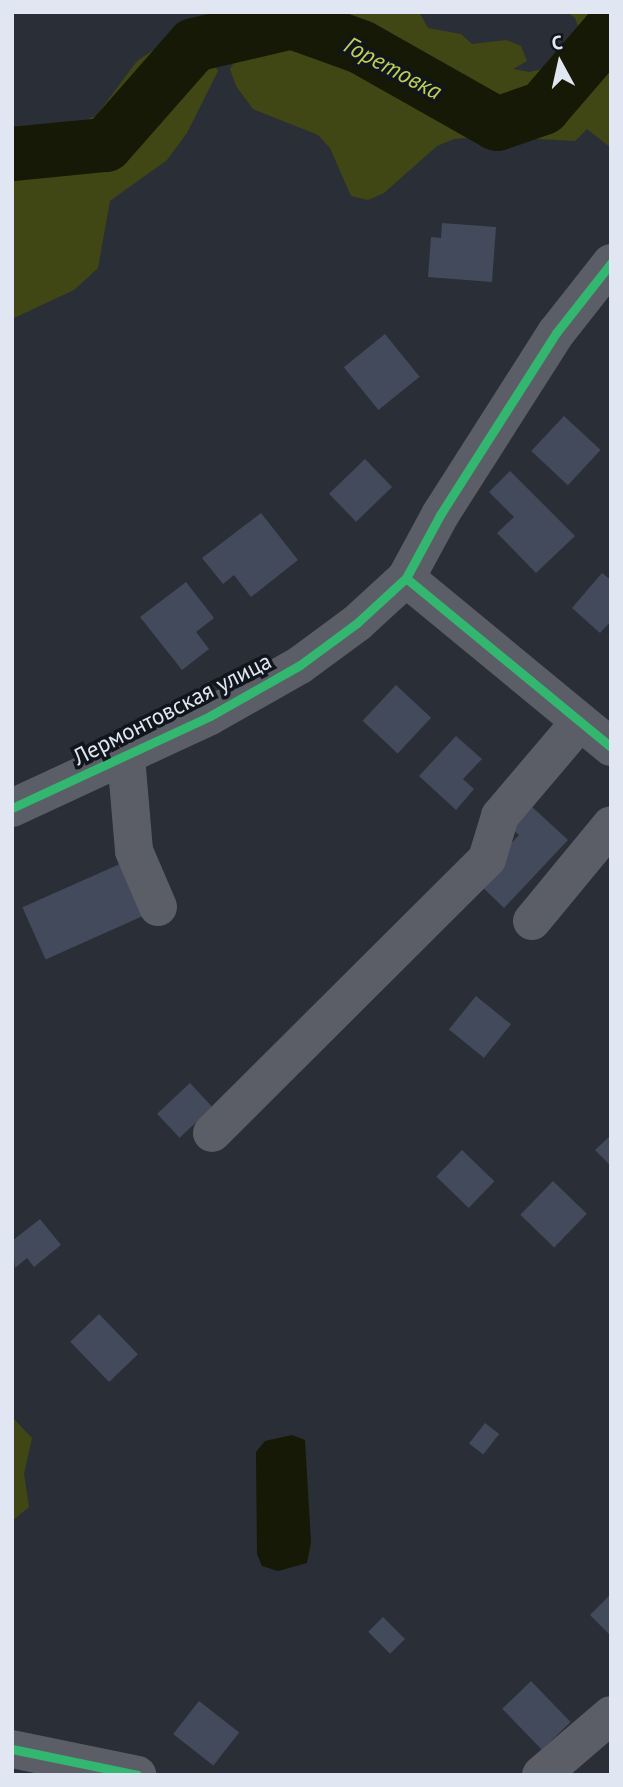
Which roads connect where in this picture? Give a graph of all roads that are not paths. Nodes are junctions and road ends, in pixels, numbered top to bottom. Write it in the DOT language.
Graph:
graph roads {
  1 [pos="611,262"];
  2 [pos="406,578"];
  3 [pos="579,723"];
  4 [pos="611,747"];
  5 [pos="126,757"];
  6 [pos="12,808"];
  7 [pos="611,825"];
  8 [pos="158,908"];
  9 [pos="532,921"];
  10 [pos="212,1133"];
  11 [pos="611,1715"];
  12 [pos="12,1749"];
  13 [pos="137,1775"];
  14 [pos="541,1775"];
  1 -- 2 [label="street, Лермонтовская улица"];
  2 -- 3 [label="street"];
  2 -- 5 [label="street, Лермонтовская улица"];
  3 -- 4 [label="street"];
  3 -- 10 [label="street"];
  5 -- 6 [label="street, Лермонтовская улица"];
  5 -- 8 [label="street"];
  7 -- 9 [label="street"];
  11 -- 14 [label="street"];
  12 -- 13 [label="street"];
}
